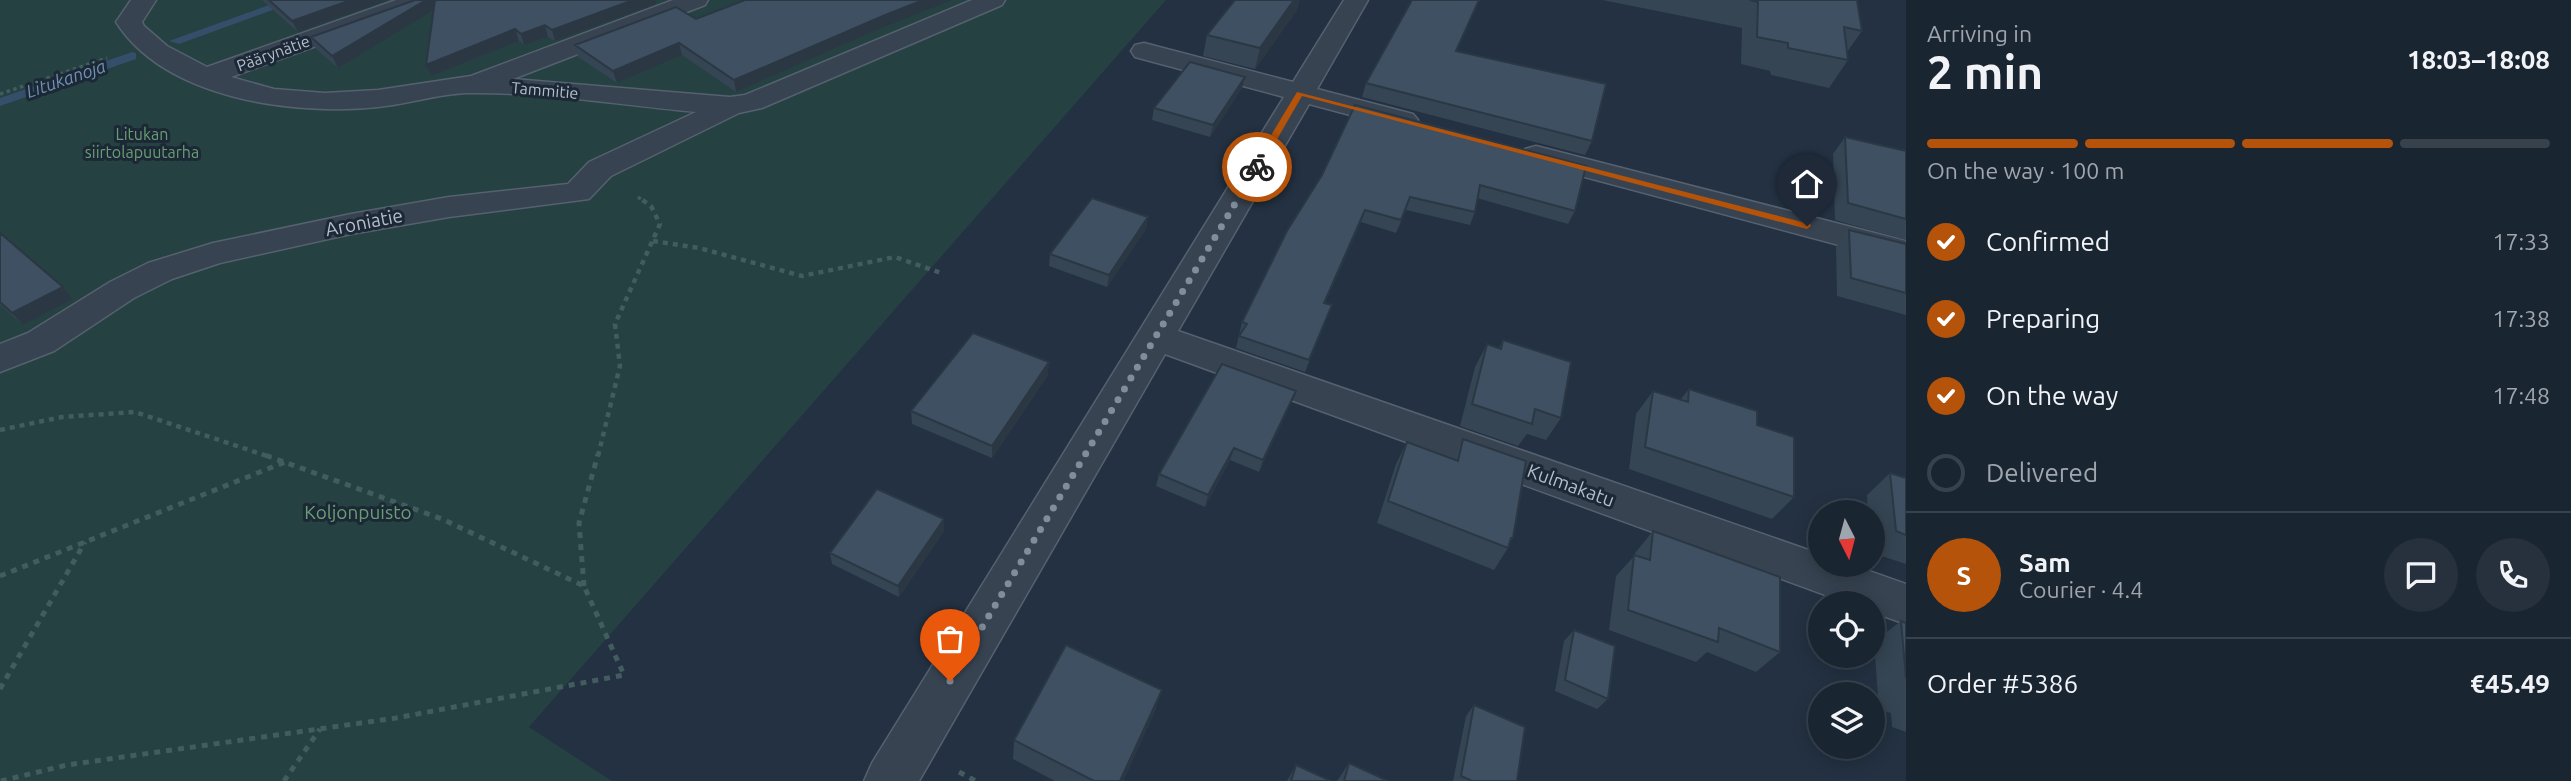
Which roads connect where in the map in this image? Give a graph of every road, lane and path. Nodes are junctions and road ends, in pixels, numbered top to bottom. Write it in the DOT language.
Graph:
graph roads {
  1 [pos="144,0"];
  2 [pos="420,0"];
  3 [pos="696,0"];
  4 [pos="993,0"];
  5 [pos="1356,0"];
  6 [pos="148,44"];
  7 [pos="1144,51"];
  8 [pos="205,77"];
  9 [pos="472,84"];
  10 [pos="1300,93"];
  11 [pos="0,94"];
  12 [pos="730,106"];
  13 [pos="1433,128"];
  14 [pos="1513,149"];
  15 [pos="586,186"];
  16 [pos="653,241"];
  17 [pos="1906,252"];
  18 [pos="944,274"];
  19 [pos="1157,337"];
  20 [pos="0,359"];
  21 [pos="0,430"];
  22 [pos="286,462"];
  23 [pos="85,541"];
  24 [pos="0,576"];
  25 [pos="584,586"];
  26 [pos="1906,604"];
  27 [pos="0,689"];
  28 [pos="321,728"];
  29 [pos="1,781"];
  30 [pos="284,781"];
  31 [pos="890,781"];
  1 -- 6 [label="street, Tammitie"];
  2 -- 8 [label="street, Päärynätie"];
  3 -- 9 [label="street"];
  4 -- 12 [label="street, Tammitie"];
  5 -- 10 [label="street"];
  6 -- 8 [label="street, Tammitie"];
  6 -- 11 [label="path"];
  7 -- 10 [label="street"];
  8 -- 9 [label="street, Tammitie"];
  9 -- 12 [label="street, Tammitie"];
  10 -- 13 [label="street"];
  10 -- 19 [label="street"];
  12 -- 15 [label="street, Aroniatie"];
  14 -- 17 [label="street"];
  15 -- 16 [label="path"];
  15 -- 20 [label="street, Aroniatie"];
  16 -- 18 [label="path"];
  16 -- 25 [label="path"];
  19 -- 26 [label="street, Kulmakatu"];
  19 -- 31 [label="street"];
  21 -- 22 [label="path"];
  22 -- 23 [label="path"];
  22 -- 25 [label="path"];
  23 -- 24 [label="path"];
  23 -- 27 [label="path"];
  25 -- 28 [label="path"];
  28 -- 29 [label="path"];
  28 -- 30 [label="path"];
}
